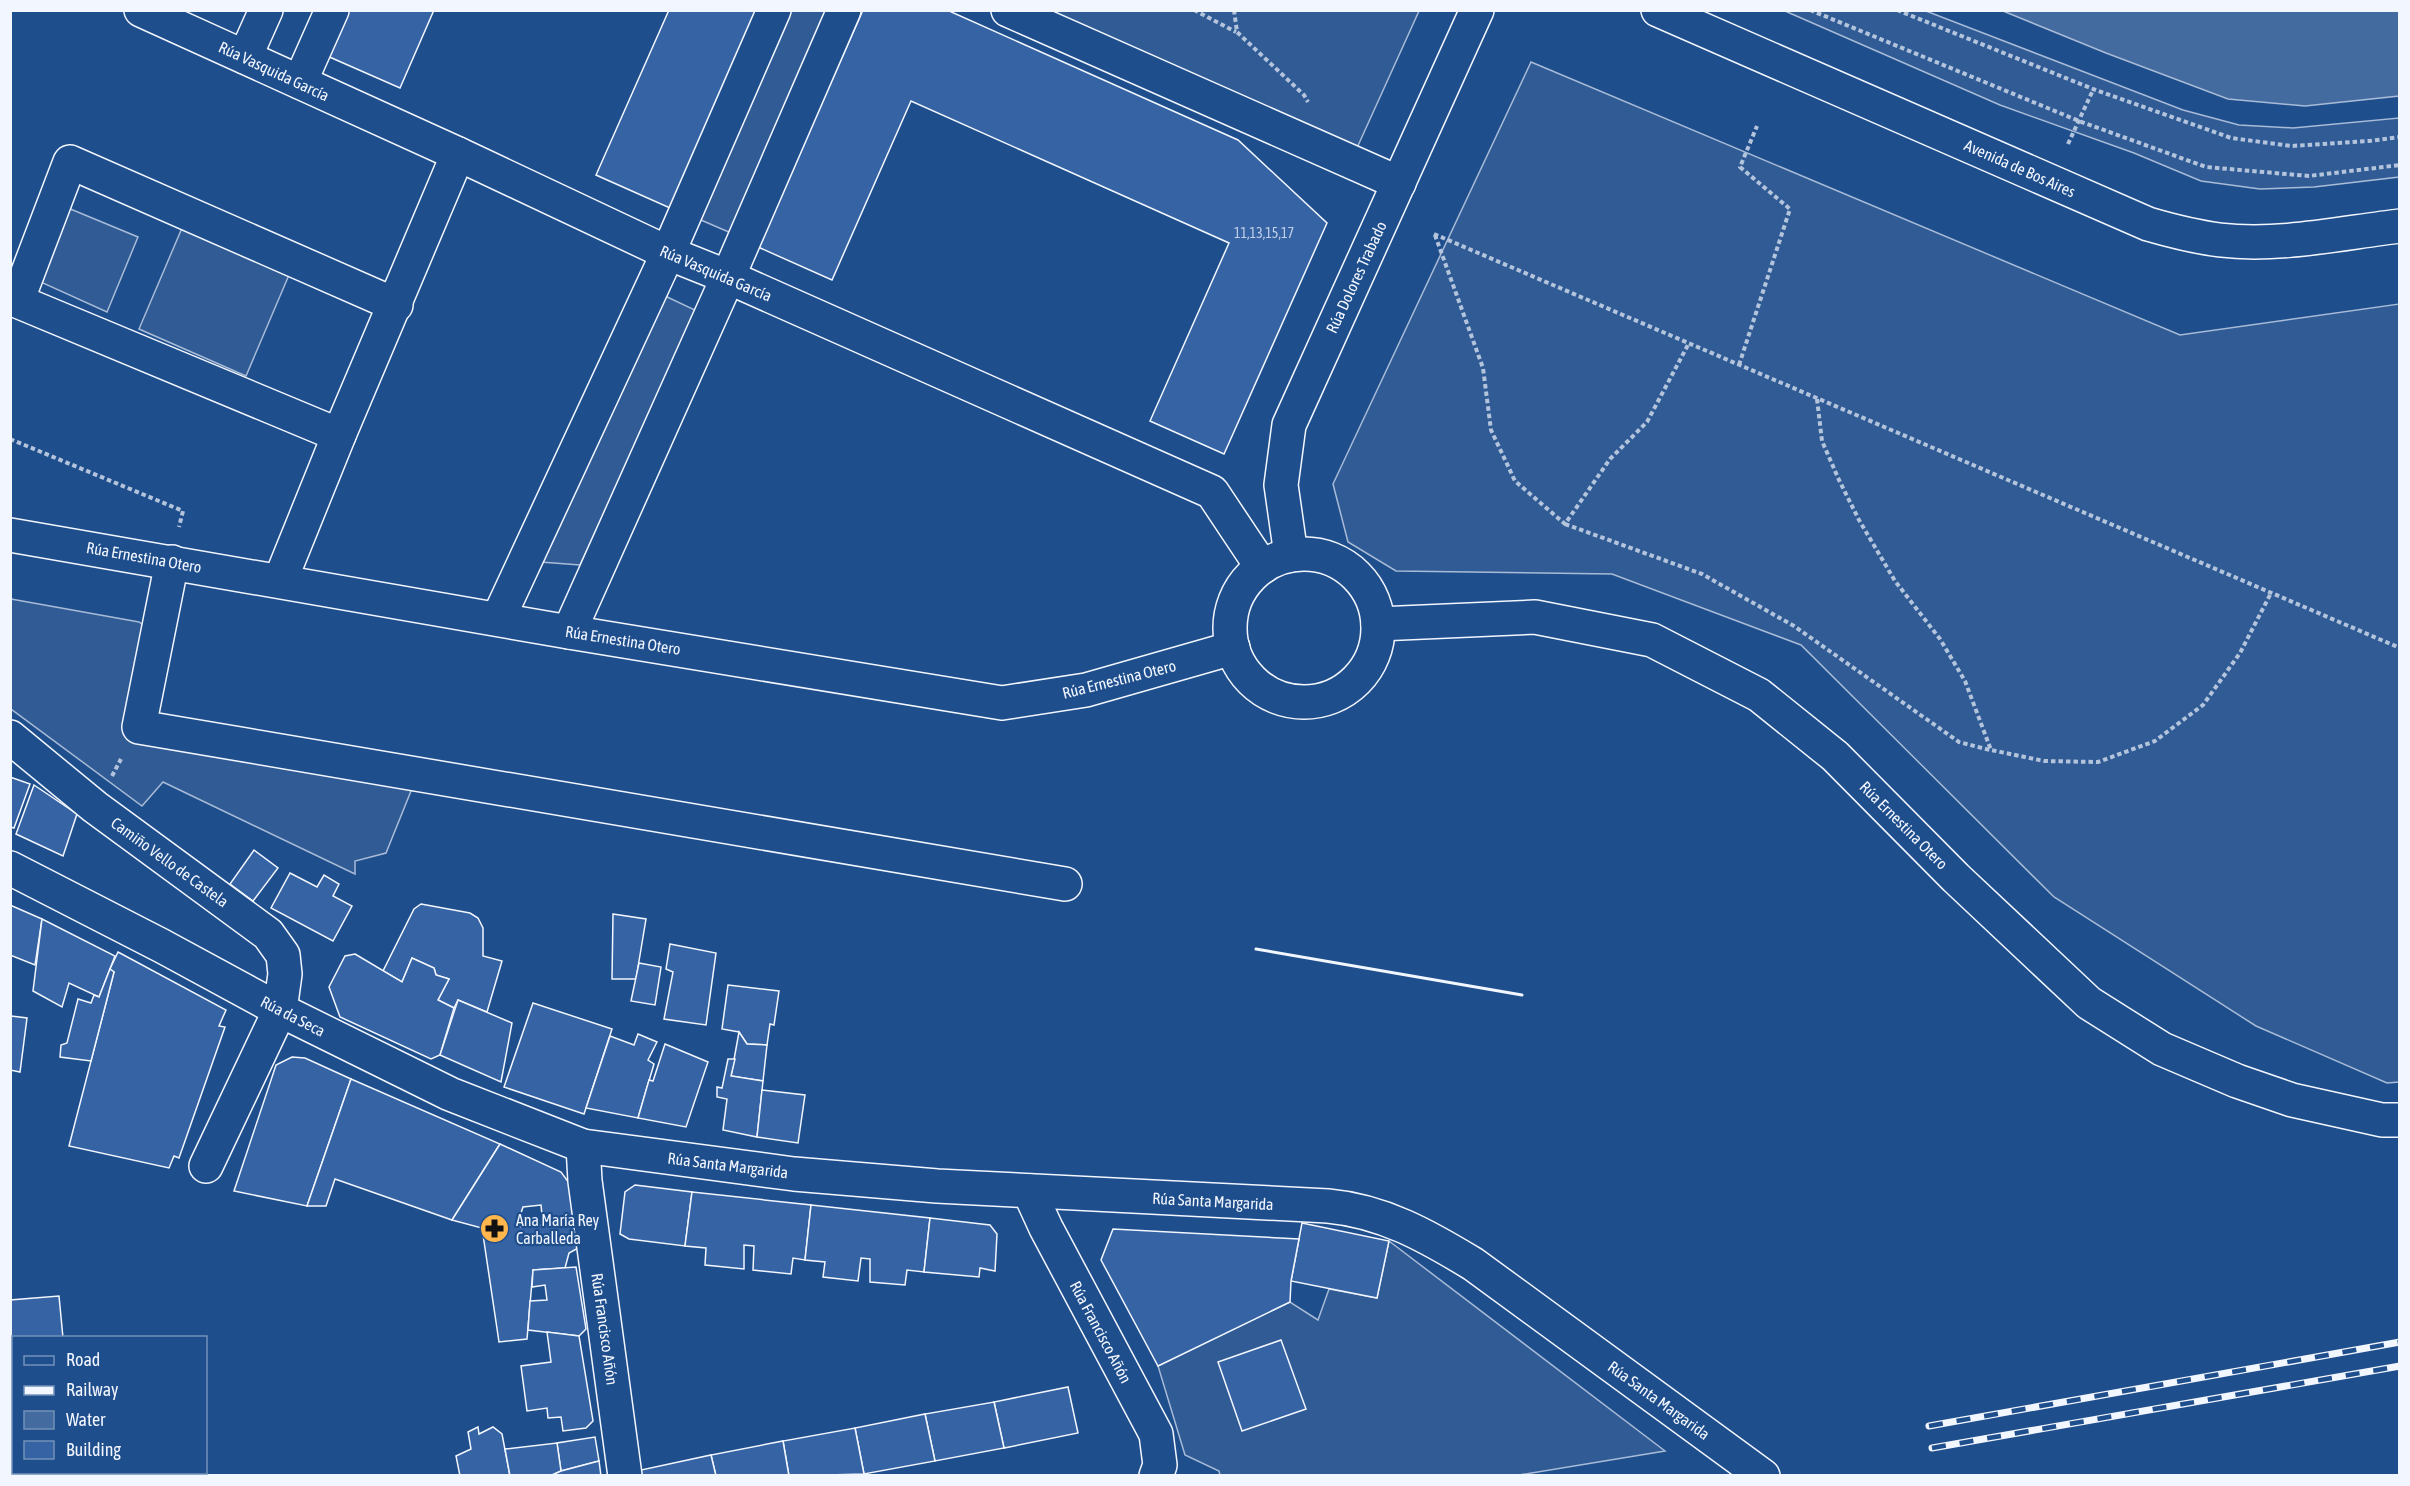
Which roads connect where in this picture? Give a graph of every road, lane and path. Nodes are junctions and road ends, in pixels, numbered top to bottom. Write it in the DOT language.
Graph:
graph roads {
  1 [pos="141,10"];
  2 [pos="266,10"];
  3 [pos="332,10"];
  4 [pos="774,10"];
  5 [pos="844,10"];
  6 [pos="1008,10"];
  7 [pos="1194,10"];
  8 [pos="1234,10"];
  9 [pos="1477,10"];
  10 [pos="1658,10"];
  11 [pos="1810,10"];
  12 [pos="1897,10"];
  13 [pos="1237,32"];
  14 [pos="245,57"];
  15 [pos="300,82"];
  16 [pos="2093,89"];
  17 [pos="1310,105"];
  18 [pos="2079,121"];
  19 [pos="1757,126"];
  20 [pos="2400,137"];
  21 [pos="2068,144"];
  22 [pos="458,154"];
  23 [pos="2400,165"];
  24 [pos="1399,183"];
  25 [pos="2400,226"];
  26 [pos="668,253"];
  27 [pos="728,277"];
  28 [pos="396,305"];
  29 [pos="1689,343"];
  30 [pos="1739,365"];
  31 [pos="1817,398"];
  32 [pos="339,435"];
  33 [pos="10,439"];
  34 [pos="1565,524"];
  35 [pos="10,535"];
  36 [pos="1277,561"];
  37 [pos="172,562"];
  38 [pos="280,581"];
  39 [pos="2271,593"];
  40 [pos="498,619"];
  41 [pos="1378,624"];
  42 [pos="568,632"];
  43 [pos="1233,648"];
  44 [pos="2400,648"];
  45 [pos="140,727"];
  46 [pos="10,737"];
  47 [pos="1991,750"];
  48 [pos="95,807"];
  49 [pos="10,868"];
  50 [pos="1065,884"];
  51 [pos="280,1010"];
  52 [pos="2400,1120"];
  53 [pos="583,1146"];
  54 [pos="206,1167"];
  55 [pos="1029,1191"];
  56 [pos="625,1476"];
  57 [pos="1156,1476"];
  58 [pos="1763,1476"];
  1 -- 14 [label="street, Rúa Vasquida García"];
  2 -- 14 [label="street"];
  3 -- 15 [label="street"];
  4 -- 26 [label="street"];
  5 -- 27 [label="street"];
  6 -- 24 [label="street"];
  7 -- 13 [label="path"];
  8 -- 13 [label="path"];
  9 -- 24 [label="street, Rúa Dolores Trabado"];
  10 -- 25 [label="street, Avenida de Bos Aires"];
  11 -- 18 [label="path"];
  12 -- 16 [label="path"];
  13 -- 17 [label="path"];
  14 -- 15 [label="street, Rúa Vasquida García"];
  15 -- 22 [label="street, Rúa Vasquida García"];
  16 -- 18 [label="path"];
  16 -- 20 [label="path"];
  18 -- 21 [label="path"];
  18 -- 23 [label="path"];
  19 -- 30 [label="path"];
  22 -- 26 [label="street, Rúa Vasquida García"];
  22 -- 28 [label="street"];
  24 -- 36 [label="street, Rúa Dolores Trabado"];
  26 -- 27 [label="street, Rúa Vasquida García"];
  26 -- 40 [label="street"];
  27 -- 36 [label="street, Rúa Vasquida García"];
  27 -- 42 [label="street"];
  28 -- 32 [label="street"];
  28 -- 32 [label="street"];
  29 -- 30 [label="path"];
  29 -- 34 [label="path"];
  29 -- 34 [label="path"];
  30 -- 31 [label="path"];
  31 -- 39 [label="path"];
  31 -- 47 [label="path"];
  32 -- 38 [label="street"];
  33 -- 37 [label="path"];
  34 -- 47 [label="path"];
  35 -- 37 [label="street, Rúa Ernestina Otero"];
  36 -- 41 [label="street"];
  36 -- 43 [label="street"];
  37 -- 38 [label="street, Rúa Ernestina Otero"];
  37 -- 45 [label="street"];
  38 -- 40 [label="street, Rúa Ernestina Otero"];
  39 -- 44 [label="path"];
  39 -- 47 [label="path"];
  40 -- 42 [label="street, Rúa Ernestina Otero"];
  41 -- 43 [label="street"];
  41 -- 52 [label="street, Rúa Ernestina Otero"];
  42 -- 43 [label="street, Rúa Ernestina Otero"];
  45 -- 48 [label="path"];
  45 -- 50 [label="street"];
  46 -- 48 [label="street, Camiño Vello de Castela"];
  48 -- 51 [label="street, Camiño Vello de Castela"];
  49 -- 51 [label="street, Rúa da Seca"];
  51 -- 53 [label="street, Rúa da Seca"];
  51 -- 54 [label="street, Camiño Vello de Castela"];
  53 -- 55 [label="street, Rúa Santa Margarida"];
  53 -- 56 [label="street, Rúa Francisco Añón"];
  55 -- 57 [label="street, Rúa Francisco Añón"];
  55 -- 58 [label="street, Rúa Santa Margarida"];
}
